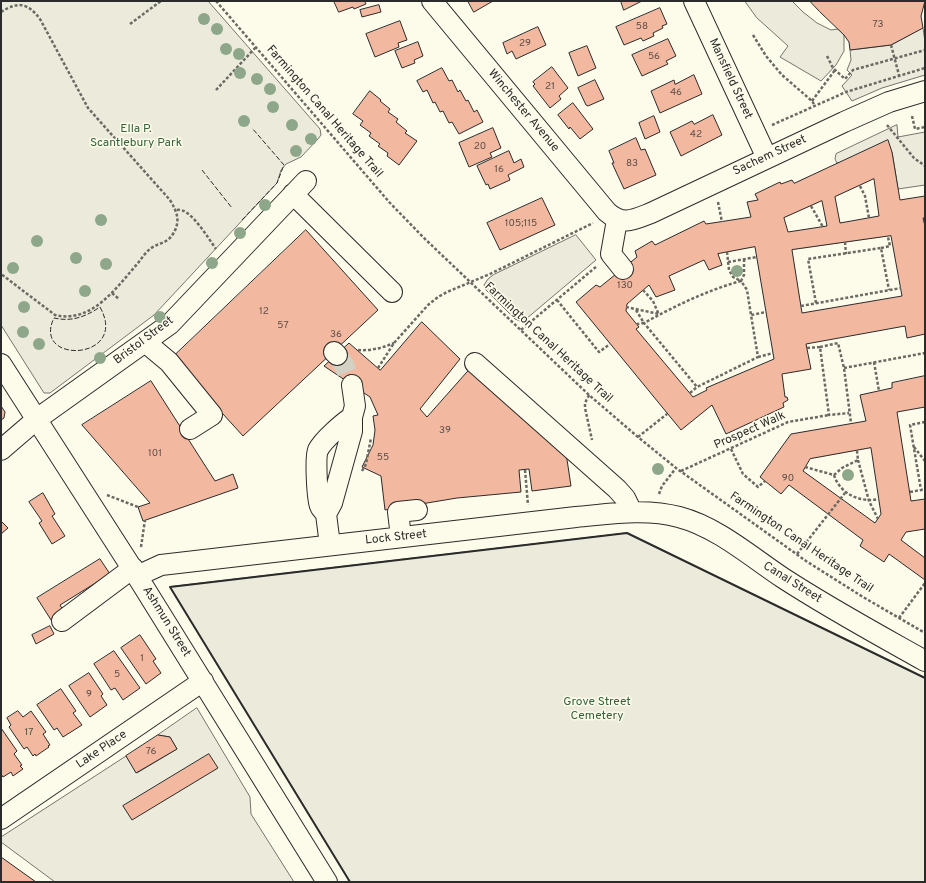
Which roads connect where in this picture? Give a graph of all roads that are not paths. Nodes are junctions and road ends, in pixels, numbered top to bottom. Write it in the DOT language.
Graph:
graph roads {
  1 [pos="432,1"];
  2 [pos="694,1"];
  3 [pos="925,91"];
  4 [pos="767,158"];
  5 [pos="617,220"];
  6 [pos="617,262"];
  7 [pos="392,292"];
  8 [pos="145,342"];
  9 [pos="475,363"];
  10 [pos="1,364"];
  11 [pos="352,385"];
  12 [pos="352,417"];
  13 [pos="37,419"];
  14 [pos="190,429"];
  15 [pos="1,450"];
  16 [pos="658,506"];
  17 [pos="417,510"];
  18 [pos="632,512"];
  19 [pos="326,514"];
  20 [pos="401,537"];
  21 [pos="330,545"];
  22 [pos="137,565"];
  23 [pos="62,621"];
  24 [pos="925,661"];
  25 [pos="203,681"];
  26 [pos="1,819"];
  27 [pos="327,882"];
  1 -- 5 [label="street, Winchester Avenue"];
  2 -- 4 [label="street, Mansfield Street"];
  3 -- 4 [label="street, Sachem Street"];
  4 -- 5 [label="street, Sachem Street"];
  5 -- 6 [label="street"];
  7 -- 8 [label="street, Bristol Street"];
  8 -- 13 [label="street, Bristol Street"];
  8 -- 14 [label="street"];
  9 -- 18 [label="street"];
  10 -- 13 [label="street, Ashmun Street"];
  11 -- 12 [label="street"];
  12 -- 19 [label="street"];
  12 -- 19 [label="street"];
  13 -- 15 [label="street, Bristol Street"];
  13 -- 22 [label="street, Ashmun Street"];
  16 -- 18 [label="street, Lock Street"];
  16 -- 24 [label="street, Canal Street"];
  17 -- 20 [label="street"];
  18 -- 20 [label="street, Lock Street"];
  19 -- 21 [label="street"];
  20 -- 21 [label="street, Lock Street"];
  21 -- 22 [label="street, Lock Street"];
  22 -- 23 [label="street, Lock Street"];
  22 -- 25 [label="street, Ashmun Street"];
  25 -- 26 [label="street, Lake Place"];
  25 -- 27 [label="street, Ashmun Street"];
}
